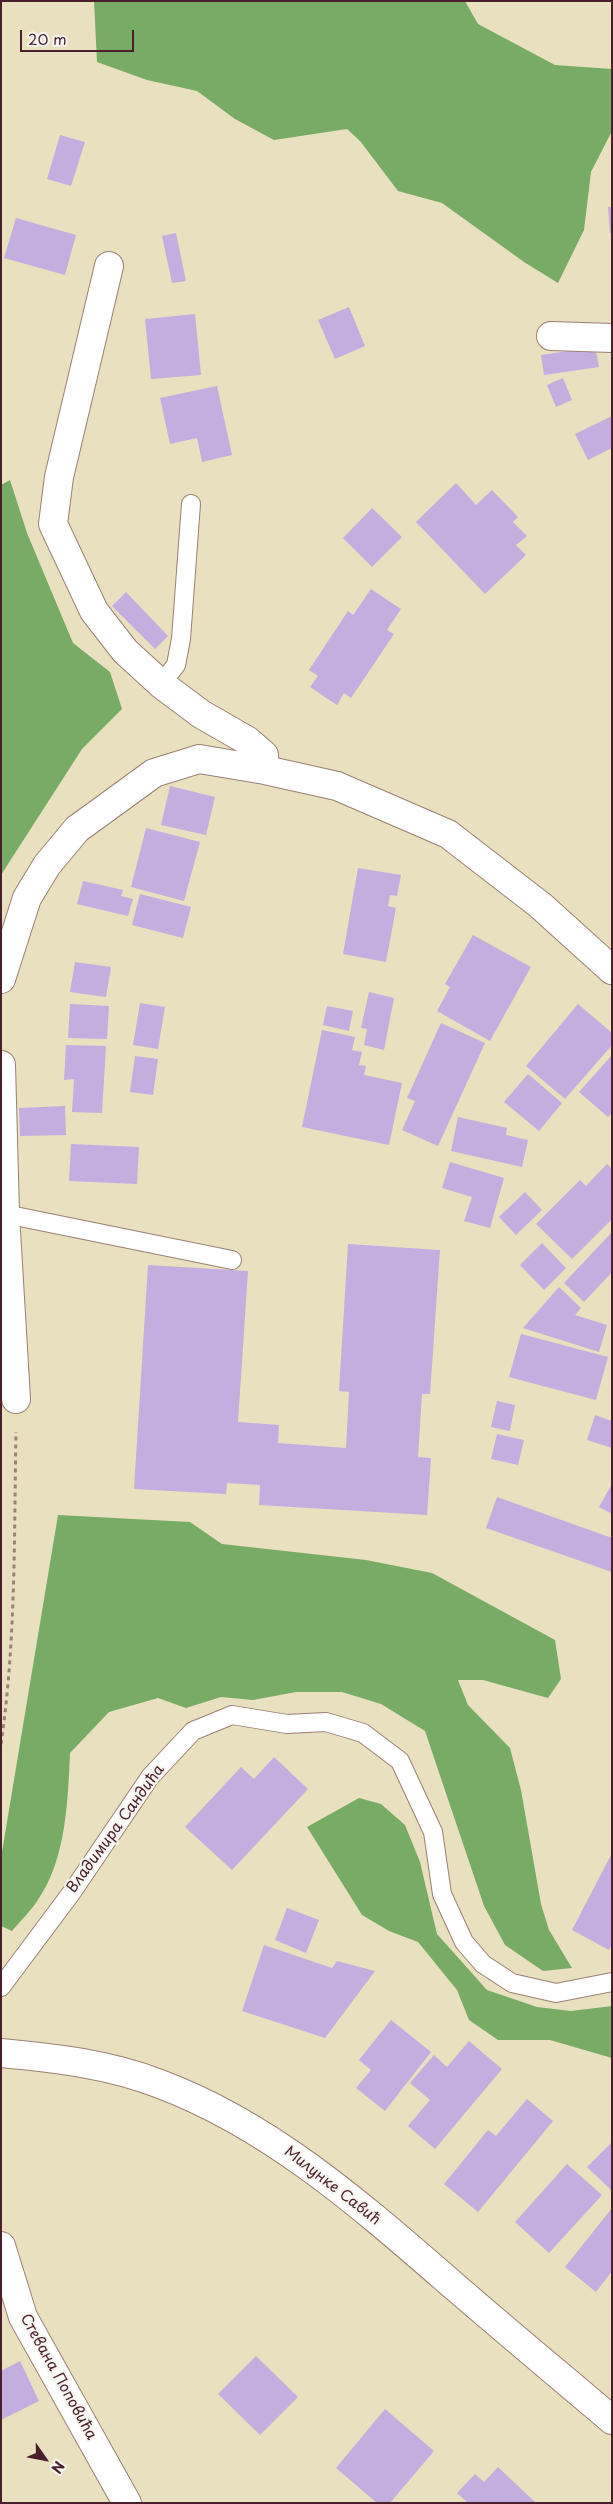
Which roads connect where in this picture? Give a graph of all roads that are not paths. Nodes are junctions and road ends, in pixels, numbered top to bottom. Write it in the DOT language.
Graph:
graph roads {
  1 [pos="109,266"];
  2 [pos="551,336"];
  3 [pos="612,338"];
  4 [pos="191,504"];
  5 [pos="161,684"];
  6 [pos="265,770"];
  7 [pos="612,970"];
  8 [pos="1,980"];
  9 [pos="1,1065"];
  10 [pos="5,1214"];
  11 [pos="232,1260"];
  12 [pos="11,1394"];
  13 [pos="612,1982"];
  14 [pos="1,1987"];
  15 [pos="1,2053"];
  16 [pos="1,2246"];
  17 [pos="612,2420"];
  18 [pos="127,2503"];
  1 -- 5 [label="street"];
  2 -- 3 [label="street"];
  4 -- 5 [label="lane"];
  5 -- 6 [label="street"];
  6 -- 7 [label="street"];
  6 -- 8 [label="street"];
  9 -- 10 [label="street"];
  10 -- 11 [label="lane"];
  10 -- 12 [label="street"];
  13 -- 14 [label="lane, Владимира Сандића"];
  15 -- 17 [label="street, Милунке Савић"];
  16 -- 18 [label="street, Стевана Поповића"];
}
